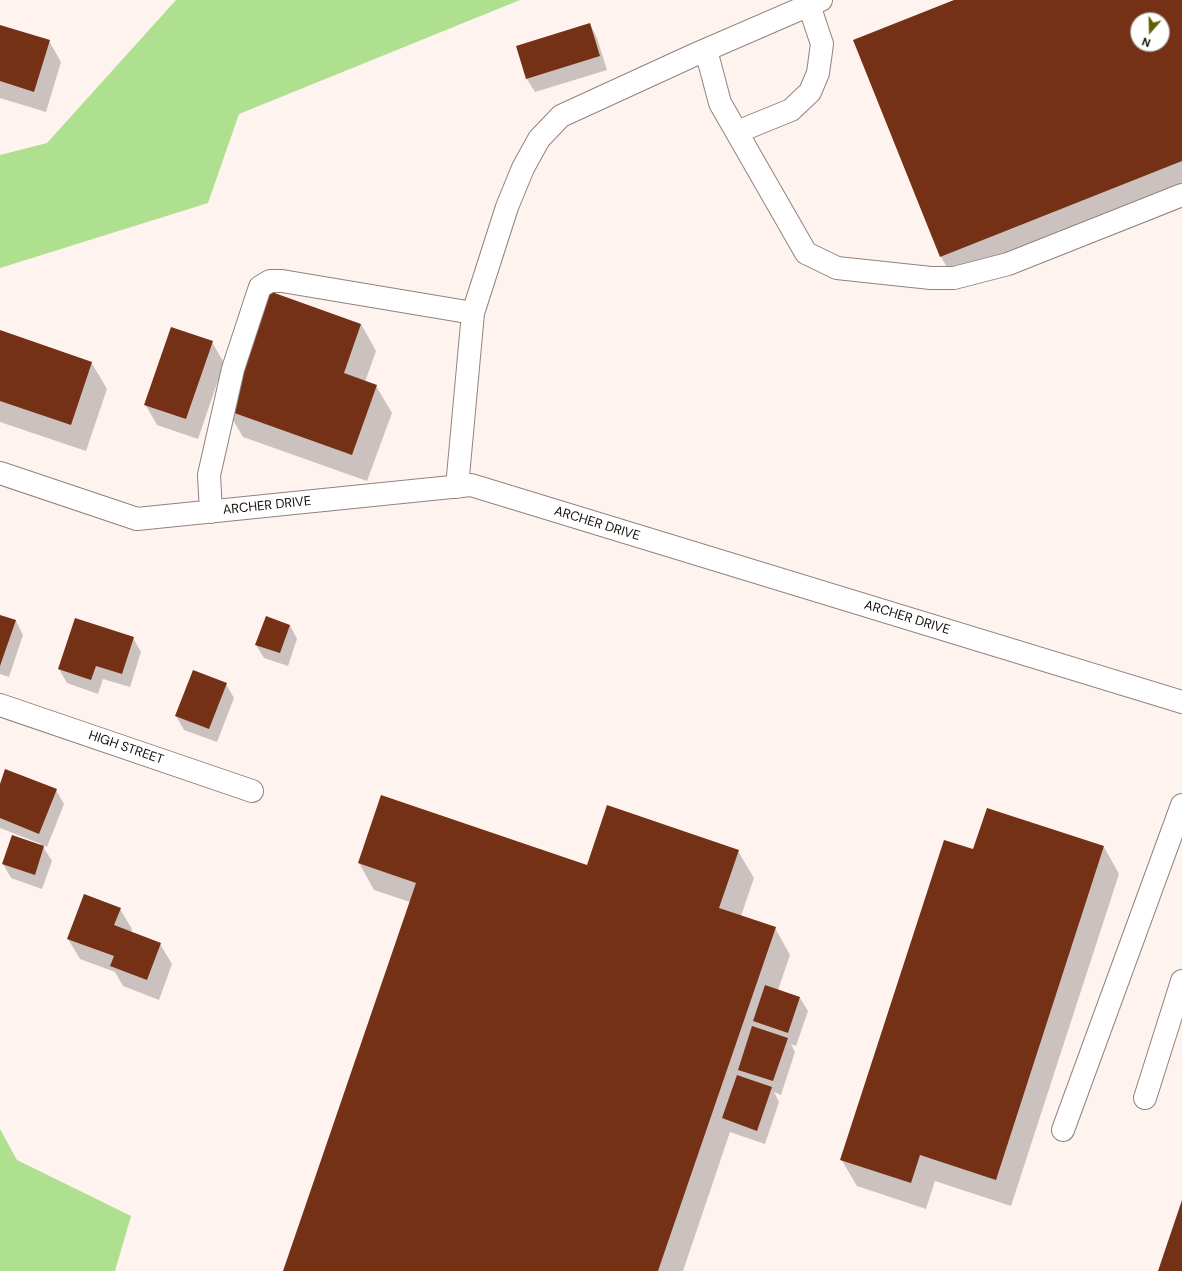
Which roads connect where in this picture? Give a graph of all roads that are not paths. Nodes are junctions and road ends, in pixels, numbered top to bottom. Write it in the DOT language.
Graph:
graph roads {
  1 [pos="815,3"];
  2 [pos="706,50"];
  3 [pos="737,132"];
  4 [pos="1182,194"];
  5 [pos="473,313"];
  6 [pos="0,472"];
  7 [pos="457,487"];
  8 [pos="211,512"];
  9 [pos="1182,702"];
  10 [pos="0,705"];
  11 [pos="252,791"];
  12 [pos="1182,805"];
  13 [pos="1182,981"];
  14 [pos="1145,1098"];
  15 [pos="1063,1130"];
  1 -- 2 [label="street"];
  1 -- 3 [label="street"];
  2 -- 3 [label="street"];
  2 -- 5 [label="street"];
  3 -- 4 [label="street"];
  5 -- 7 [label="street"];
  5 -- 8 [label="street"];
  6 -- 8 [label="street, ARCHER DRIVE"];
  7 -- 8 [label="street, ARCHER DRIVE"];
  7 -- 9 [label="street, ARCHER DRIVE"];
  10 -- 11 [label="street, HIGH STREET"];
  12 -- 15 [label="street"];
  13 -- 14 [label="street"];
}
